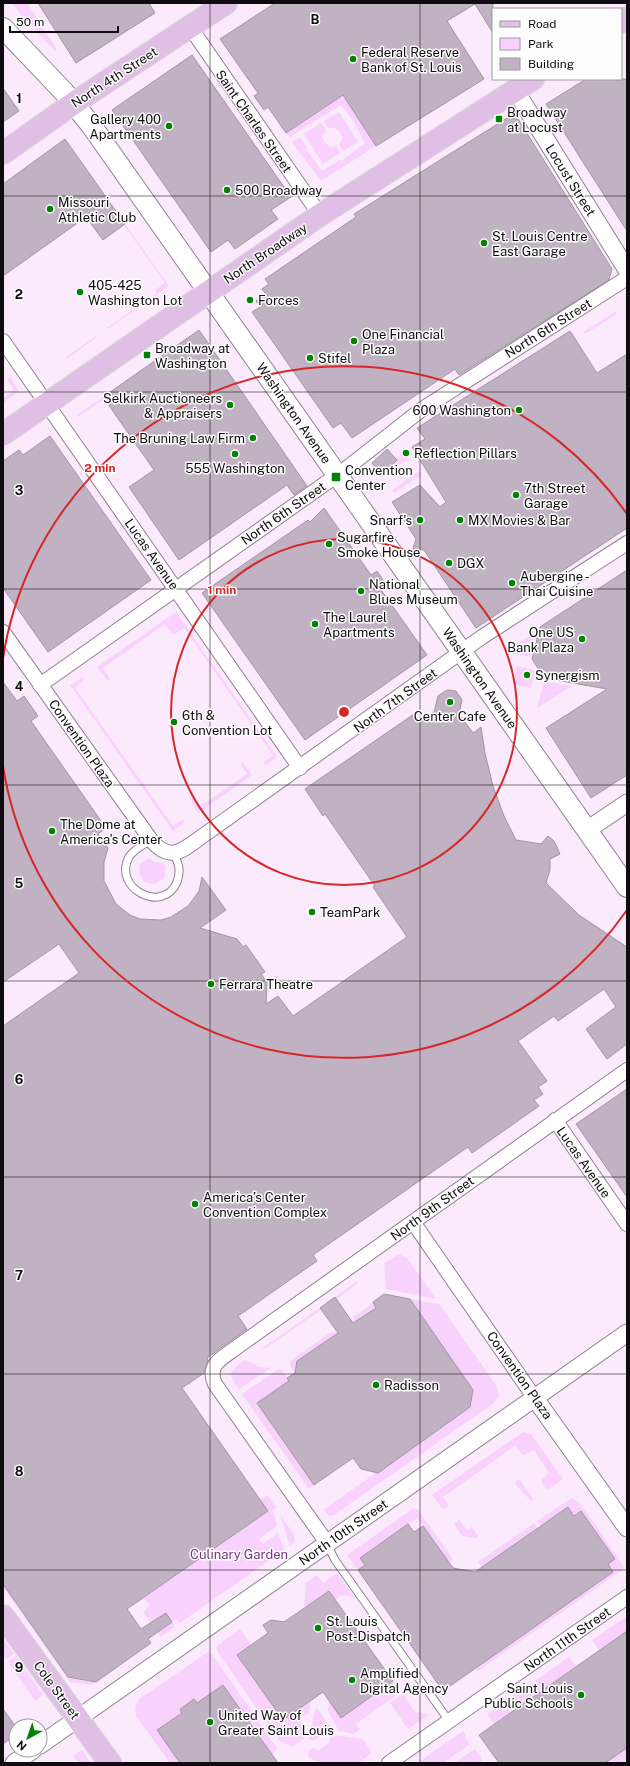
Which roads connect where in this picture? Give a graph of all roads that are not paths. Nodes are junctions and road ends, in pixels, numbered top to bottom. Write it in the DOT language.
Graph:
graph roads {
  1 [pos="226,3"];
  2 [pos="190,27"];
  3 [pos="3,28"];
  4 [pos="524,85"];
  5 [pos="74,103"];
  6 [pos="3,153"];
  7 [pos="320,215"];
  8 [pos="627,270"];
  9 [pos="627,278"];
  10 [pos="208,292"];
  11 [pos="3,341"];
  12 [pos="47,403"];
  13 [pos="3,434"];
  14 [pos="337,475"];
  15 [pos="627,543"];
  16 [pos="176,589"];
  17 [pos="3,632"];
  18 [pos="462,652"];
  19 [pos="40,684"];
  20 [pos="300,768"];
  21 [pos="627,803"];
  22 [pos="587,830"];
  23 [pos="151,840"];
  24 [pos="169,852"];
  25 [pos="627,887"];
  26 [pos="627,1070"];
  27 [pos="555,1120"];
  28 [pos="413,1222"];
  29 [pos="627,1224"];
  30 [pos="627,1333"];
  31 [pos="534,1397"];
  32 [pos="627,1528"];
  33 [pos="327,1543"];
  34 [pos="627,1597"];
  35 [pos="3,1616"];
  36 [pos="78,1719"];
  37 [pos="448,1721"];
  38 [pos="48,1740"];
  39 [pos="110,1763"];
  40 [pos="388,1763"];
  1 -- 2 [label="main road, North 4th Street"];
  2 -- 5 [label="main road, North 4th Street"];
  2 -- 7 [label="street, Saint Charles Street"];
  3 -- 5 [label="main road, Washington Avenue"];
  4 -- 7 [label="main road, North Broadway"];
  4 -- 8 [label="street, Locust Street"];
  5 -- 6 [label="main road, North 4th Street"];
  5 -- 10 [label="main road, Washington Avenue"];
  7 -- 10 [label="main road, North Broadway"];
  9 -- 14 [label="street, North 6th Street"];
  10 -- 12 [label="main road, North Broadway"];
  10 -- 14 [label="main road, Washington Avenue"];
  11 -- 12 [label="street, Lucas Avenue"];
  12 -- 13 [label="main road, North Broadway"];
  12 -- 16 [label="street, Lucas Avenue"];
  14 -- 16 [label="street, North 6th Street"];
  14 -- 18 [label="main road, Washington Avenue"];
  15 -- 18 [label="street, North 7th Street"];
  16 -- 19 [label="street, North 6th Street"];
  16 -- 20 [label="street, Lucas Avenue"];
  17 -- 19 [label="street, Convention Plaza"];
  18 -- 20 [label="street, North 7th Street"];
  18 -- 22 [label="main road, Washington Avenue"];
  19 -- 23 [label="street, Convention Plaza"];
  20 -- 24 [label="street, North 7th Street"];
  21 -- 22 [label="street"];
  22 -- 25 [label="main road, Washington Avenue"];
  23 -- 24 [label="street, Convention Plaza"];
  23 -- 24 [label="lane"];
  26 -- 27 [label="street, North 9th Street"];
  27 -- 28 [label="street, North 9th Street"];
  27 -- 29 [label="street, Lucas Avenue"];
  28 -- 31 [label="street, Convention Plaza"];
  28 -- 33 [label="street, North 9th Street"];
  30 -- 31 [label="street, North 10th Street"];
  31 -- 32 [label="street, Convention Plaza"];
  31 -- 33 [label="street, North 10th Street"];
  33 -- 36 [label="street, North 10th Street"];
  33 -- 37 [label="lane"];
  34 -- 37 [label="street, North 11th Street"];
  35 -- 36 [label="main road, Cole Street"];
  36 -- 38 [label="street, North 10th Street"];
  36 -- 39 [label="main road, Cole Street"];
  37 -- 40 [label="street, North 11th Street"];
}
